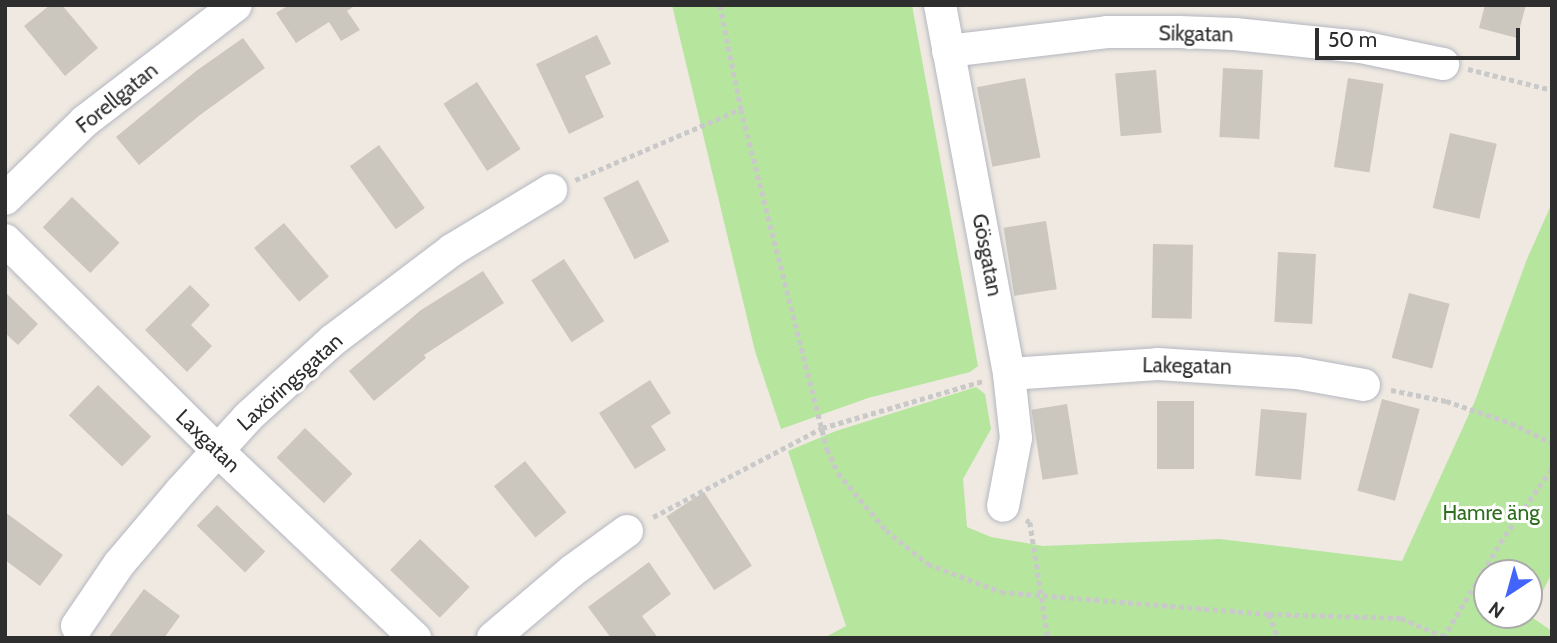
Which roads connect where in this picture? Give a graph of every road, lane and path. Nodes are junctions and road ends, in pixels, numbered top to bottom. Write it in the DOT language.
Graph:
graph roads {
  1 [pos="236,5"];
  2 [pos="720,5"];
  3 [pos="940,5"];
  4 [pos="948,51"];
  5 [pos="1443,64"];
  6 [pos="1552,90"];
  7 [pos="741,109"];
  8 [pos="551,190"];
  9 [pos="5,200"];
  10 [pos="5,240"];
  11 [pos="1009,374"];
  12 [pos="1364,385"];
  13 [pos="822,428"];
  14 [pos="1552,443"];
  15 [pos="218,451"];
  16 [pos="1552,468"];
  17 [pos="1003,506"];
  18 [pos="627,531"];
  19 [pos="1040,594"];
  20 [pos="1269,614"];
  21 [pos="76,626"];
  22 [pos="1445,637"];
  23 [pos="415,638"];
  24 [pos="493,638"];
  25 [pos="1048,638"];
  26 [pos="1278,638"];
  1 -- 9 [label="street, Forellgatan"];
  2 -- 7 [label="path"];
  3 -- 4 [label="street, Gösgatan"];
  4 -- 5 [label="street, Sikgatan"];
  4 -- 11 [label="street, Gösgatan"];
  5 -- 6 [label="path"];
  7 -- 8 [label="path"];
  7 -- 13 [label="path"];
  8 -- 15 [label="street, Laxöringsgatan"];
  10 -- 15 [label="street, Laxgatan"];
  11 -- 12 [label="street, Lakegatan"];
  11 -- 13 [label="path"];
  11 -- 17 [label="street, Gösgatan"];
  12 -- 14 [label="path"];
  13 -- 18 [label="path"];
  13 -- 19 [label="path"];
  15 -- 21 [label="street, Laxöringsgatan"];
  15 -- 23 [label="street, Laxgatan"];
  16 -- 22 [label="path"];
  17 -- 19 [label="path"];
  18 -- 24 [label="street"];
  19 -- 20 [label="path"];
  19 -- 25 [label="path"];
  20 -- 22 [label="path"];
  20 -- 26 [label="path"];
}
